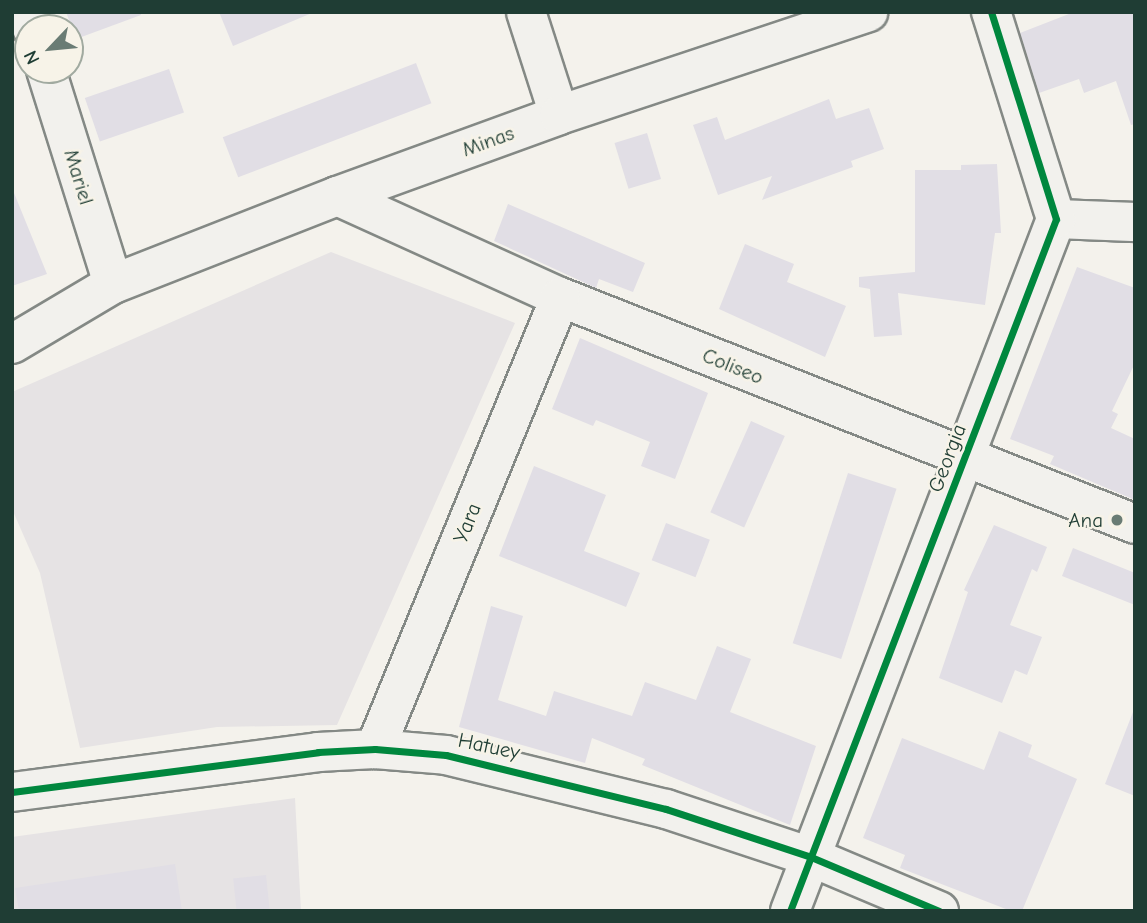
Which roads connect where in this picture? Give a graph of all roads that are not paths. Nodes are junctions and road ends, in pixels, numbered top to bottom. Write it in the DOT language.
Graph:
graph roads {
  1 [pos="526,12"];
  2 [pos="868,12"];
  3 [pos="991,12"];
  4 [pos="50,84"];
  5 [pos="559,115"];
  6 [pos="337,196"];
  7 [pos="1056,219"];
  8 [pos="1135,222"];
  9 [pos="113,284"];
  10 [pos="560,297"];
  11 [pos="12,344"];
  12 [pos="965,458"];
  13 [pos="1135,524"];
  14 [pos="375,749"];
  15 [pos="12,792"];
  16 [pos="811,857"];
  17 [pos="790,911"];
  18 [pos="939,911"];
  1 -- 5 [label="street"];
  2 -- 5 [label="street, Minas"];
  3 -- 7 [label="street"];
  4 -- 9 [label="street, Mariel"];
  5 -- 6 [label="street, Minas"];
  6 -- 9 [label="street, Minas"];
  6 -- 10 [label="street, Coliseo"];
  7 -- 8 [label="street"];
  7 -- 12 [label="street, Georgia"];
  9 -- 11 [label="street, Minas"];
  10 -- 12 [label="street, Coliseo"];
  10 -- 14 [label="street, Yara"];
  12 -- 13 [label="street, Coliseo"];
  12 -- 16 [label="street, Georgia"];
  14 -- 15 [label="street, Hatuey"];
  14 -- 16 [label="street, Hatuey"];
  16 -- 17 [label="street, Georgia"];
  16 -- 18 [label="street, Hatuey"];
}
